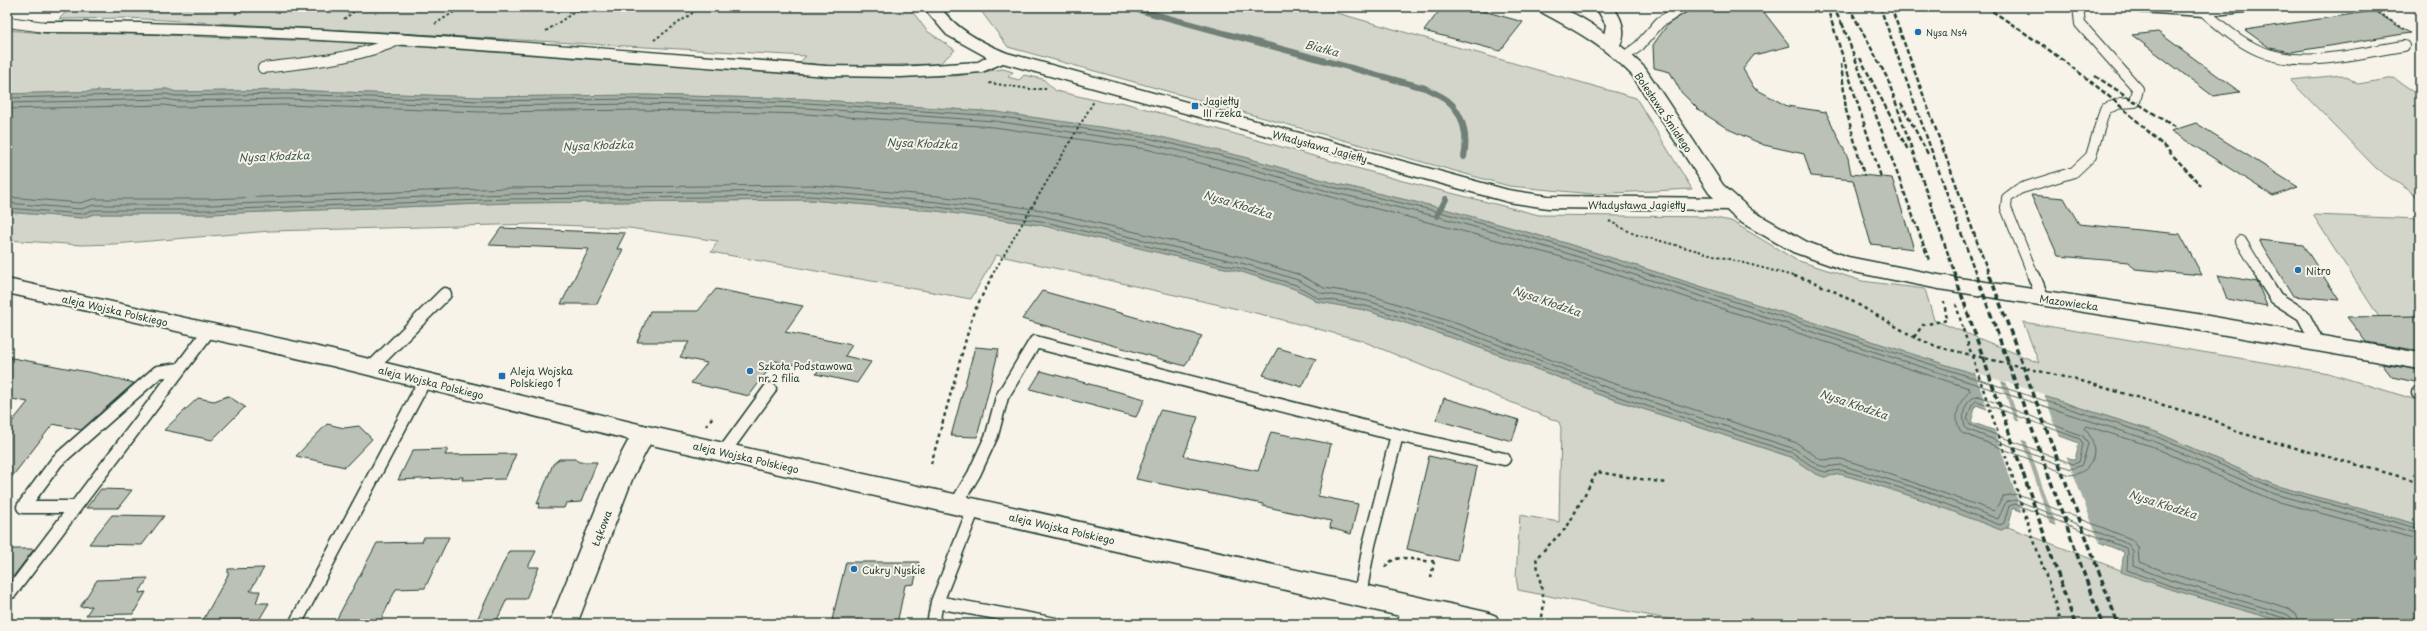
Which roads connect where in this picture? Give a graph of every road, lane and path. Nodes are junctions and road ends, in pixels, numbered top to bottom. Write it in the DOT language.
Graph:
graph roads {
  1 [pos="582,7"];
  2 [pos="701,7"];
  3 [pos="931,7"];
  4 [pos="1545,7"];
  5 [pos="1604,7"];
  6 [pos="1684,7"];
  7 [pos="2078,7"];
  8 [pos="2140,7"];
  9 [pos="2244,7"];
  10 [pos="2369,7"];
  11 [pos="2203,12"];
  12 [pos="7,22"];
  13 [pos="45,27"];
  14 [pos="2408,31"];
  15 [pos="401,39"];
  16 [pos="2404,46"];
  17 [pos="521,48"];
  18 [pos="1617,51"];
  19 [pos="630,56"];
  20 [pos="1001,57"];
  21 [pos="263,68"];
  22 [pos="958,69"];
  23 [pos="1053,89"];
  24 [pos="1094,102"];
  25 [pos="2416,193"];
  26 [pos="2420,193"];
  27 [pos="1586,204"];
  28 [pos="1731,204"];
  29 [pos="2241,241"];
  30 [pos="8,288"];
  31 [pos="445,294"];
  32 [pos="1954,298"];
  33 [pos="2043,299"];
  34 [pos="1944,300"];
  35 [pos="208,332"];
  36 [pos="1914,337"];
  37 [pos="2317,342"];
  38 [pos="2420,361"];
  39 [pos="371,368"];
  40 [pos="180,369"];
  41 [pos="425,380"];
  42 [pos="770,389"];
  43 [pos="643,434"];
  44 [pos="1397,434"];
  45 [pos="724,452"];
  46 [pos="1504,459"];
  47 [pos="931,464"];
  48 [pos="2420,482"];
  49 [pos="1666,483"];
  50 [pos="965,506"];
  51 [pos="75,507"];
  52 [pos="1385,567"];
  53 [pos="1430,578"];
  54 [pos="11,592"];
  55 [pos="1360,595"];
  56 [pos="937,602"];
  57 [pos="1406,615"];
  58 [pos="295,624"];
  59 [pos="563,624"];
  60 [pos="933,624"];
  61 [pos="1056,624"];
  62 [pos="1486,624"];
  63 [pos="1541,624"];
  64 [pos="2062,624"];
  1 -- 17 [label="path"];
  2 -- 19 [label="path"];
  3 -- 20 [label="street, Władysława Jagiełły"];
  4 -- 18 [label="street, Bolesława Śmiałego"];
  5 -- 18 [label="street"];
  6 -- 18 [label="lane"];
  7 -- 33 [label="lane"];
  8 -- 11 [label="street"];
  9 -- 11 [label="street"];
  10 -- 14 [label="path"];
  11 -- 16 [label="lane"];
  12 -- 13 [label="lane"];
  13 -- 15 [label="street"];
  15 -- 17 [label="street"];
  15 -- 21 [label="lane"];
  17 -- 19 [label="street"];
  18 -- 28 [label="street, Bolesława Śmiałego"];
  19 -- 22 [label="street"];
  20 -- 22 [label="street"];
  20 -- 27 [label="street, Władysława Jagiełły"];
  22 -- 23 [label="path"];
  24 -- 47 [label="path"];
  25 -- 26 [label="path"];
  27 -- 28 [label="street, Władysława Jagiełły"];
  27 -- 36 [label="path"];
  28 -- 33 [label="street, Mazowiecka"];
  29 -- 37 [label="lane"];
  30 -- 35 [label="street, aleja Wojska Polskiego"];
  31 -- 39 [label="lane"];
  32 -- 64 [label="path, bridge"];
  33 -- 37 [label="street, Mazowiecka"];
  34 -- 36 [label="path"];
  35 -- 39 [label="street, aleja Wojska Polskiego"];
  35 -- 40 [label="lane"];
  36 -- 48 [label="path"];
  37 -- 38 [label="street, Mazowiecka"];
  39 -- 41 [label="street, aleja Wojska Polskiego"];
  40 -- 51 [label="lane"];
  40 -- 51 [label="lane"];
  41 -- 43 [label="street, aleja Wojska Polskiego"];
  41 -- 58 [label="lane"];
  42 -- 45 [label="lane"];
  43 -- 45 [label="street, aleja Wojska Polskiego"];
  43 -- 59 [label="street, Łąkowa"];
  44 -- 46 [label="lane"];
  44 -- 50 [label="lane"];
  44 -- 55 [label="lane"];
  45 -- 50 [label="street, aleja Wojska Polskiego"];
  49 -- 63 [label="path"];
  50 -- 55 [label="street, aleja Wojska Polskiego"];
  50 -- 56 [label="lane"];
  51 -- 54 [label="lane"];
  52 -- 53 [label="path"];
  55 -- 57 [label="street, aleja Wojska Polskiego"];
  56 -- 60 [label="lane"];
  56 -- 61 [label="lane"];
  57 -- 62 [label="street, aleja Wojska Polskiego"];
}
